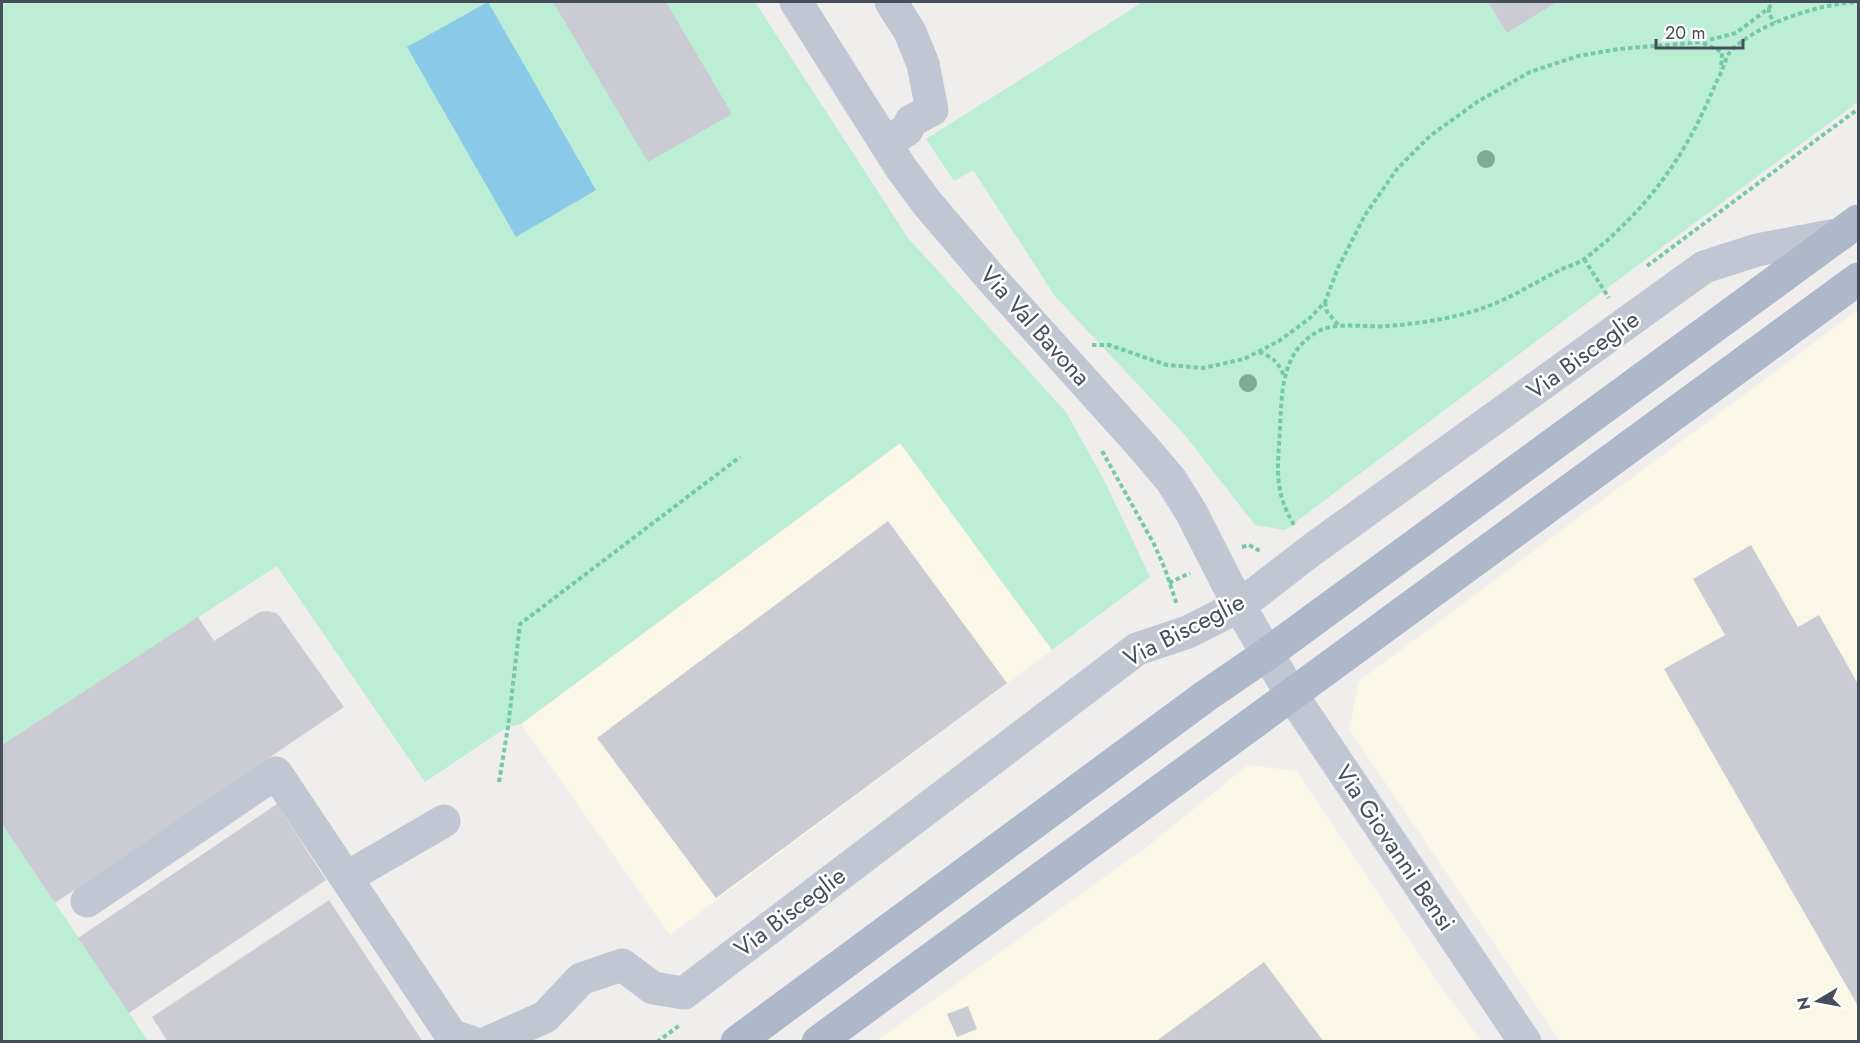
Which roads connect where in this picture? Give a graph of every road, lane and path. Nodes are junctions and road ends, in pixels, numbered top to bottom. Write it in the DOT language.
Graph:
graph roads {
  1 [pos="796,2"];
  2 [pos="891,2"];
  3 [pos="1773,2"];
  4 [pos="1858,2"];
  5 [pos="1769,8"];
  6 [pos="1775,23"];
  7 [pos="1701,42"];
  8 [pos="1721,72"];
  9 [pos="885,143"];
  10 [pos="1850,227"];
  11 [pos="1584,259"];
  12 [pos="1858,279"];
  13 [pos="1324,302"];
  14 [pos="1614,303"];
  15 [pos="1339,326"];
  16 [pos="1092,345"];
  17 [pos="1259,352"];
  18 [pos="1285,376"];
  19 [pos="740,457"];
  20 [pos="1296,527"];
  21 [pos="1235,548"];
  22 [pos="1261,552"];
  23 [pos="1239,606"];
  24 [pos="1267,654"];
  25 [pos="1292,694"];
  26 [pos="498,782"];
  27 [pos="444,821"];
  28 [pos="346,878"];
  29 [pos="87,901"];
  30 [pos="552,1029"];
  31 [pos="471,1041"];
  32 [pos="489,1041"];
  33 [pos="737,1041"];
  34 [pos="818,1041"];
  35 [pos="1525,1041"];
  1 -- 9 [label="street, Via Val Bavona"];
  2 -- 9 [label="street"];
  3 -- 5 [label="path"];
  4 -- 6 [label="path"];
  5 -- 6 [label="path"];
  5 -- 7 [label="path"];
  6 -- 8 [label="path"];
  7 -- 8 [label="path"];
  7 -- 13 [label="path"];
  8 -- 11 [label="path"];
  9 -- 23 [label="street, Via Val Bavona"];
  10 -- 23 [label="street, Via Bisceglie"];
  10 -- 24 [label="main road, Via Bisceglie"];
  11 -- 14 [label="path"];
  11 -- 15 [label="path"];
  12 -- 25 [label="main road"];
  13 -- 15 [label="path"];
  13 -- 17 [label="path"];
  15 -- 18 [label="path"];
  16 -- 17 [label="path"];
  17 -- 18 [label="path"];
  18 -- 20 [label="path"];
  19 -- 26 [label="path"];
  21 -- 22 [label="path"];
  23 -- 24 [label="street, Via Val Bavona"];
  23 -- 30 [label="street, Via Bisceglie"];
  24 -- 25 [label="street, Via Giovanni Bensi"];
  24 -- 33 [label="main road, Via Bisceglie"];
  25 -- 34 [label="main road"];
  25 -- 35 [label="street, Via Giovanni Bensi"];
  27 -- 28 [label="street"];
  28 -- 29 [label="street"];
  28 -- 31 [label="street"];
  30 -- 32 [label="street"];
}
